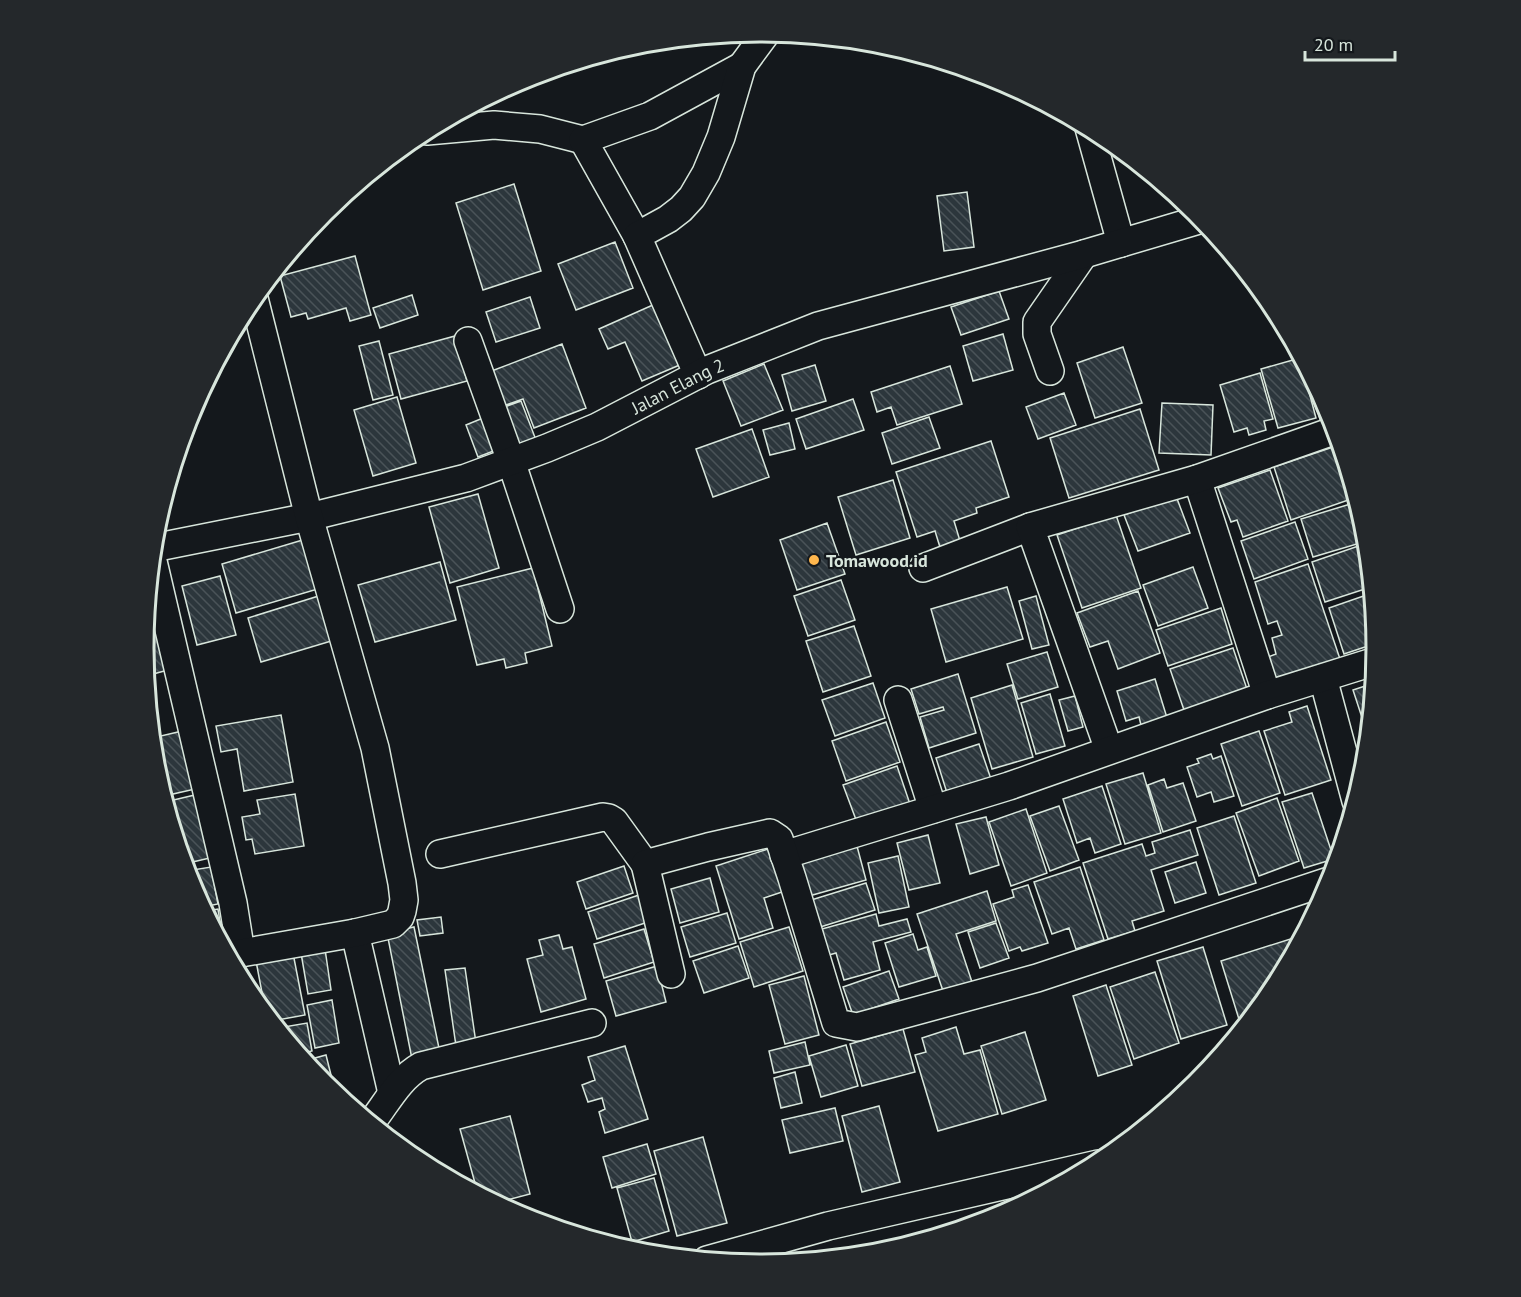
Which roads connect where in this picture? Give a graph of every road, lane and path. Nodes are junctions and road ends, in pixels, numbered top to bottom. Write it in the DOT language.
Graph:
graph roads {
  1 [pos="760,42"];
  2 [pos="742,66"];
  3 [pos="447,129"];
  4 [pos="583,140"];
  5 [pos="1093,141"];
  6 [pos="1191,222"];
  7 [pos="637,236"];
  8 [pos="1121,243"];
  9 [pos="1084,254"];
  10 [pos="257,310"];
  11 [pos="468,341"];
  12 [pos="1050,370"];
  13 [pos="698,375"];
  14 [pos="1327,433"];
  15 [pos="511,461"];
  16 [pos="1197,479"];
  17 [pos="309,517"];
  18 [pos="1030,527"];
  19 [pos="163,546"];
  20 [pos="923,568"];
  21 [pos="158,579"];
  22 [pos="560,609"];
  23 [pos="1367,664"];
  24 [pos="1323,678"];
  25 [pos="1267,695"];
  26 [pos="898,700"];
  27 [pos="1109,750"];
  28 [pos="1351,783"];
  29 [pos="933,809"];
  30 [pos="440,854"];
  31 [pos="784,855"];
  32 [pos="645,864"];
  33 [pos="1320,884"];
  34 [pos="356,933"];
  35 [pos="235,952"];
  36 [pos="237,955"];
  37 [pos="671,974"];
  38 [pos="592,1023"];
  39 [pos="392,1094"];
  40 [pos="375,1116"];
  41 [pos="1069,1171"];
  42 [pos="728,1254"];
  1 -- 2 [label="street"];
  2 -- 4 [label="street"];
  2 -- 7 [label="street"];
  3 -- 4 [label="street"];
  4 -- 7 [label="street"];
  5 -- 8 [label="street"];
  6 -- 8 [label="street, Jalan Elang 2"];
  7 -- 13 [label="street"];
  8 -- 9 [label="street, Jalan Elang 2"];
  9 -- 12 [label="street"];
  9 -- 13 [label="street, Jalan Elang 2"];
  10 -- 17 [label="street"];
  11 -- 15 [label="street"];
  13 -- 15 [label="street, Jalan Elang 2"];
  14 -- 16 [label="street"];
  15 -- 17 [label="street, Jalan Elang 2"];
  15 -- 22 [label="street"];
  16 -- 18 [label="street"];
  16 -- 25 [label="street"];
  17 -- 19 [label="street, Jalan Elang 2"];
  17 -- 34 [label="street"];
  18 -- 20 [label="street"];
  18 -- 27 [label="street"];
  21 -- 35 [label="street"];
  23 -- 24 [label="street"];
  24 -- 25 [label="street"];
  24 -- 28 [label="street"];
  25 -- 27 [label="street"];
  26 -- 29 [label="street"];
  27 -- 29 [label="street"];
  29 -- 31 [label="street"];
  30 -- 32 [label="street"];
  31 -- 32 [label="street"];
  31 -- 33 [label="street"];
  32 -- 37 [label="street"];
  34 -- 36 [label="street"];
  34 -- 39 [label="street"];
  38 -- 39 [label="street"];
  39 -- 40 [label="street"];
  41 -- 42 [label="street"];
}
